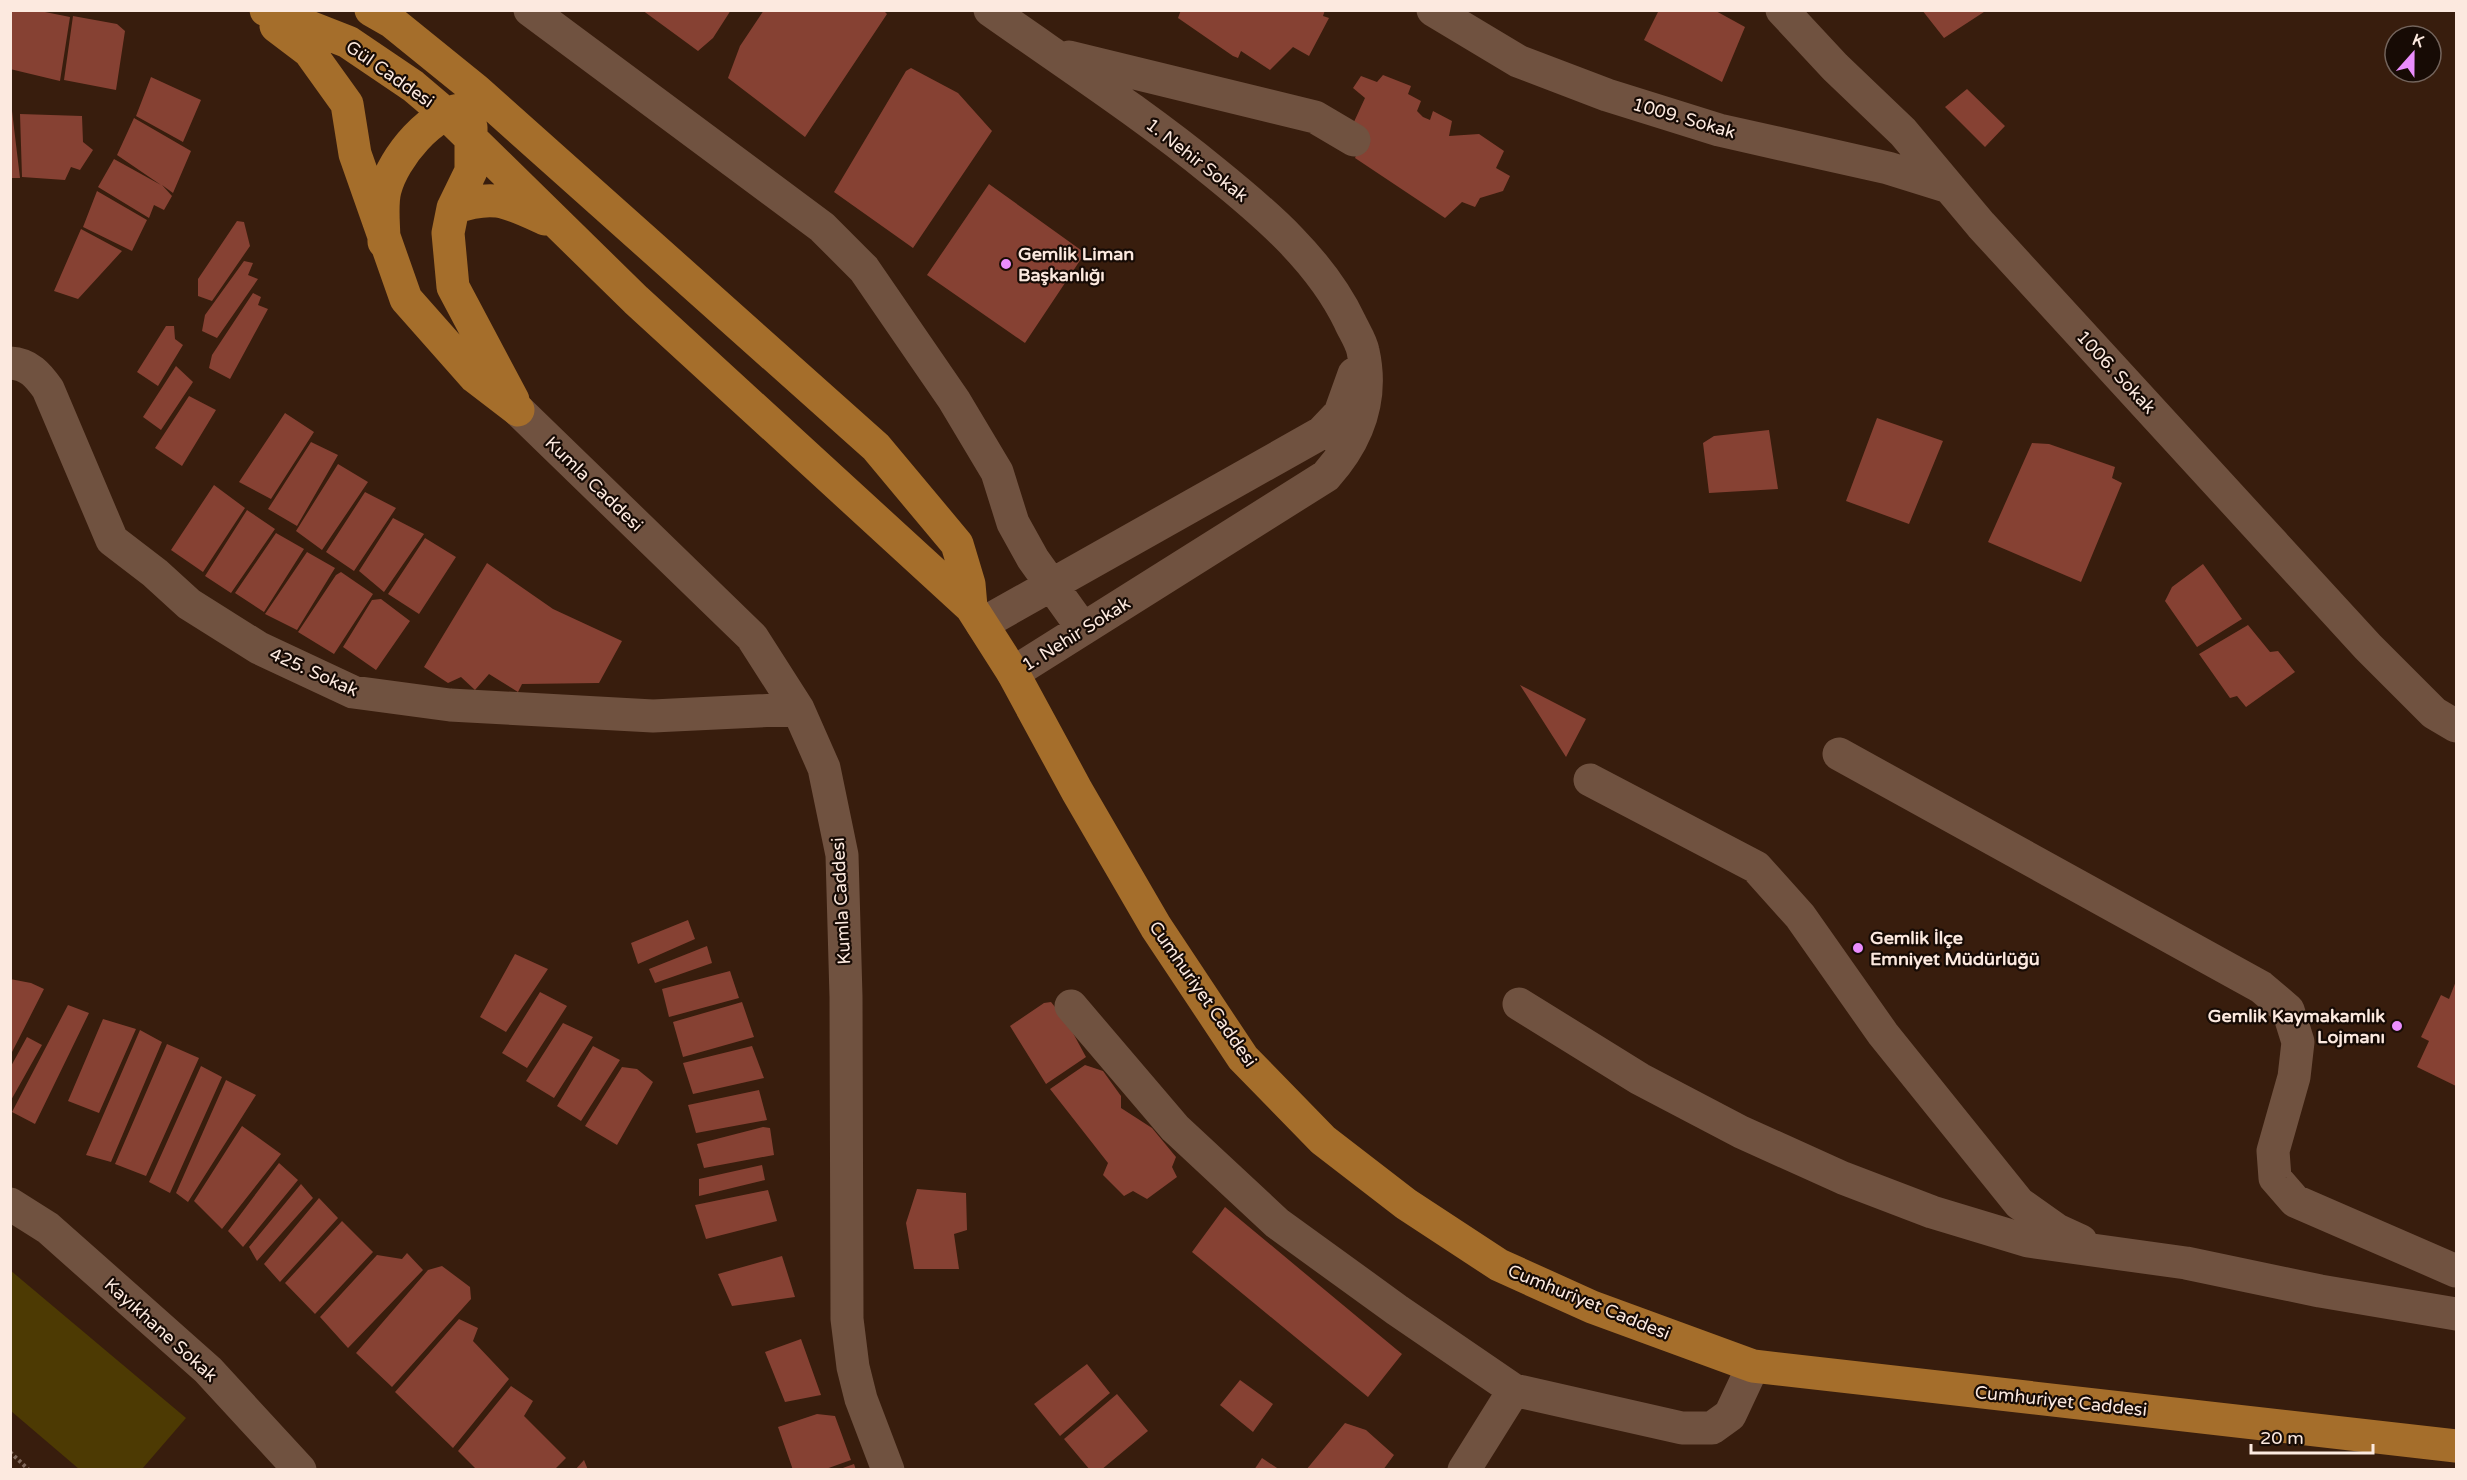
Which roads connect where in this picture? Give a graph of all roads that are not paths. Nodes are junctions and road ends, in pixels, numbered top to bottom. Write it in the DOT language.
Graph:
graph roads {
  1 [pos="255,10"];
  2 [pos="266,10"];
  3 [pos="371,10"];
  4 [pos="530,10"];
  5 [pos="990,10"];
  6 [pos="1433,10"];
  7 [pos="1782,10"];
  8 [pos="1049,52"];
  9 [pos="462,104"];
  10 [pos="1354,140"];
  11 [pos="473,141"];
  12 [pos="1949,187"];
  13 [pos="453,208"];
  14 [pos="561,226"];
  15 [pos="384,242"];
  16 [pos="1363,350"];
  17 [pos="10,363"];
  18 [pos="518,410"];
  19 [pos="1052,585"];
  20 [pos="976,616"];
  21 [pos="1083,629"];
  22 [pos="1013,673"];
  23 [pos="798,709"];
  24 [pos="2455,720"];
  25 [pos="1839,754"];
  26 [pos="1590,780"];
  27 [pos="1519,1004"];
  28 [pos="1071,1006"];
  29 [pos="10,1204"];
  30 [pos="2102,1251"];
  31 [pos="2457,1271"];
  32 [pos="2457,1314"];
  33 [pos="1753,1366"];
  34 [pos="1514,1390"];
  35 [pos="2457,1446"];
  36 [pos="300,1470"];
  37 [pos="888,1470"];
  38 [pos="1464,1470"];
  1 -- 15 [label="main road"];
  2 -- 9 [label="main road, Gül Caddesi"];
  3 -- 9 [label="main road, Gül Caddesi"];
  4 -- 19 [label="street"];
  5 -- 8 [label="street, 1. Nehir Sokak"];
  6 -- 12 [label="street, 1009. Sokak"];
  7 -- 12 [label="street, 1006. Sokak"];
  8 -- 10 [label="street"];
  8 -- 16 [label="street, 1. Nehir Sokak"];
  9 -- 11 [label="main road"];
  9 -- 15 [label="main road"];
  9 -- 20 [label="main road"];
  11 -- 13 [label="main road"];
  11 -- 14 [label="main road"];
  12 -- 24 [label="street, 1006. Sokak"];
  13 -- 14 [label="main road"];
  13 -- 18 [label="main road"];
  14 -- 20 [label="main road"];
  15 -- 18 [label="main road"];
  16 -- 19 [label="street"];
  16 -- 21 [label="street, 1. Nehir Sokak"];
  17 -- 23 [label="street, 425. Sokak"];
  18 -- 23 [label="street, Kumla Caddesi"];
  19 -- 20 [label="street"];
  19 -- 21 [label="street"];
  20 -- 22 [label="main road, Cumhuriyet Caddesi"];
  21 -- 22 [label="street, 1. Nehir Sokak"];
  22 -- 33 [label="main road, Cumhuriyet Caddesi"];
  23 -- 37 [label="street, Kumla Caddesi"];
  25 -- 31 [label="street"];
  26 -- 30 [label="street"];
  27 -- 30 [label="street"];
  28 -- 34 [label="street"];
  29 -- 36 [label="street, Kayıkhane Sokak"];
  30 -- 32 [label="street"];
  33 -- 34 [label="street"];
  33 -- 35 [label="main road, Cumhuriyet Caddesi"];
  34 -- 38 [label="street"];
}
